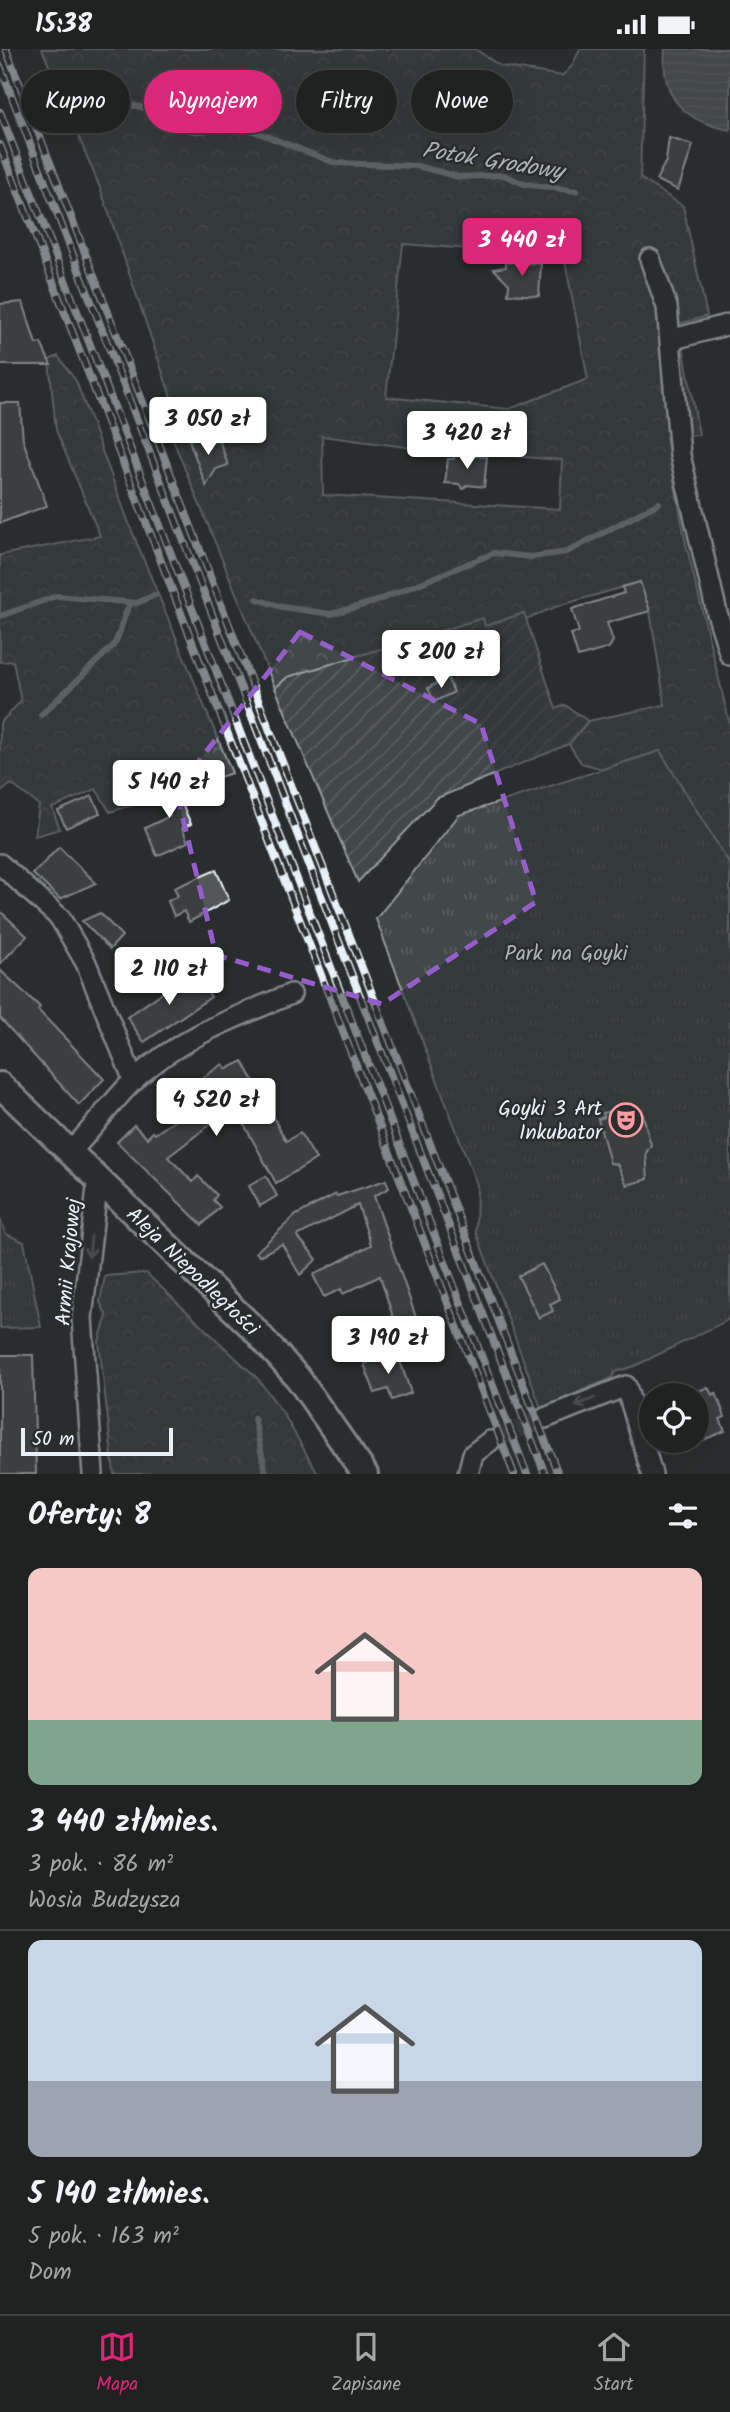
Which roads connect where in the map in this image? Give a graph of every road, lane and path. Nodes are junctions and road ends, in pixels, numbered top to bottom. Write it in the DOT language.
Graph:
graph roads {
  1 [pos="650,259"];
  2 [pos="730,324"];
  3 [pos="670,340"];
  4 [pos="723,610"];
  5 [pos="730,655"];
  6 [pos="0,864"];
  7 [pos="291,994"];
  8 [pos="134,1081"];
  9 [pos="0,1085"];
  10 [pos="70,1152"];
  11 [pos="98,1179"];
  12 [pos="545,1418"];
  13 [pos="490,1441"];
  14 [pos="93,1474"];
  15 [pos="365,1474"];
  16 [pos="468,1474"];
  17 [pos="652,1474"];
  1 -- 3 [label="street"];
  2 -- 3 [label="street"];
  3 -- 4 [label="street"];
  4 -- 5 [label="street"];
  6 -- 8 [label="street"];
  7 -- 8 [label="street"];
  8 -- 10 [label="street"];
  9 -- 10 [label="main road, Aleja Niepodległości"];
  10 -- 11 [label="main road, Aleja Niepodległości"];
  11 -- 14 [label="street, Armii Krajowej, one-way"];
  11 -- 15 [label="main road, Aleja Niepodległości"];
  17 -- 12 [label="street, one-way"];
  13 -- 16 [label="street"];
}
